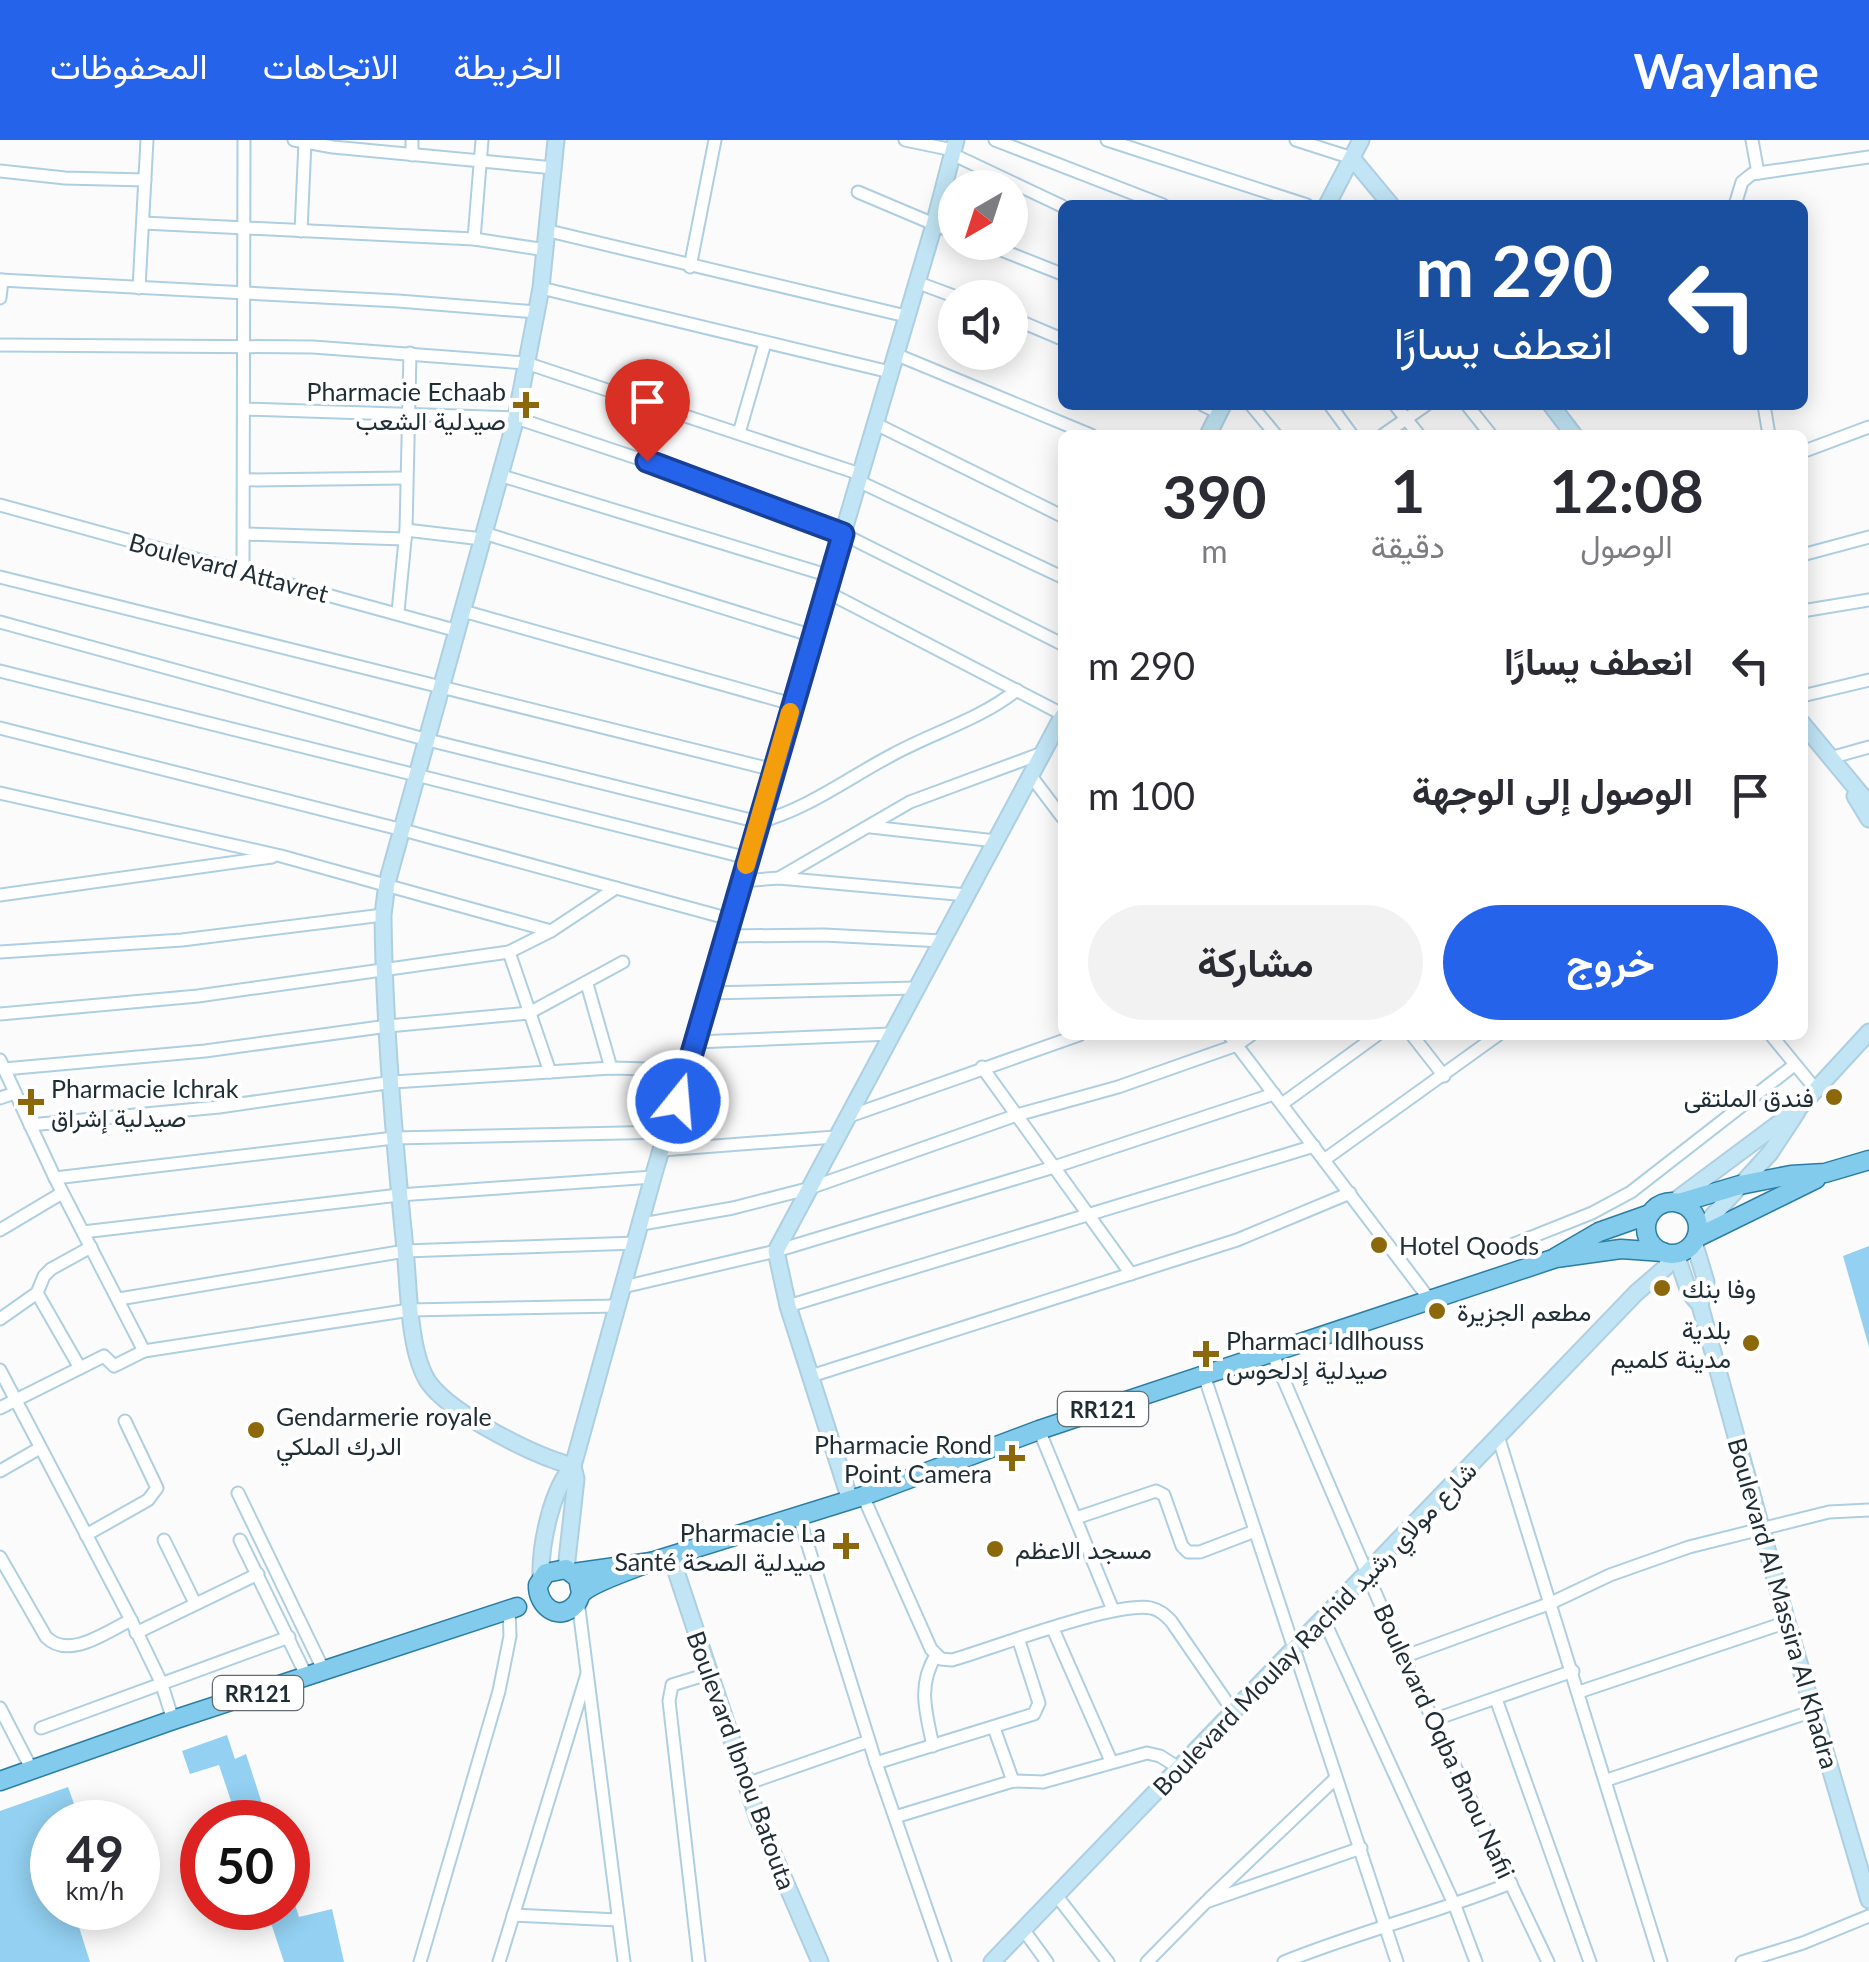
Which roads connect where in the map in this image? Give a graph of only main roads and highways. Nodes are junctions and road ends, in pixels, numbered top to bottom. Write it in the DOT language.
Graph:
graph roads {
  1 [pos="1869,1160"];
  2 [pos="1825,1173"];
  3 [pos="1676,1202"];
  4 [pos="1650,1214"];
  5 [pos="1696,1238"];
  6 [pos="1663,1251"];
  7 [pos="1556,1258"];
  8 [pos="650,1562"];
  9 [pos="569,1571"];
  10 [pos="539,1581"];
  11 [pos="580,1597"];
  12 [pos="513,1609"];
  13 [pos="550,1610"];
  14 [pos="0,1781"];
  1 -- 2 [label="main road, RR121"];
  2 -- 3 [label="main road, RR121"];
  2 -- 5 [label="main road, RR121"];
  3 -- 4 [label="main road, RR121"];
  3 -- 5 [label="main road"];
  4 -- 6 [label="main road"];
  4 -- 7 [label="main road, RR121"];
  5 -- 6 [label="main road, RR121"];
  6 -- 7 [label="main road, RR121"];
  7 -- 8 [label="main road, RR121"];
  8 -- 9 [label="main road, RR121"];
  8 -- 11 [label="main road, RR121"];
  9 -- 10 [label="main road, RR121"];
  9 -- 11 [label="main road"];
  10 -- 12 [label="main road, RR121"];
  10 -- 13 [label="main road"];
  11 -- 13 [label="main road, RR121"];
  12 -- 13 [label="main road, RR121"];
  12 -- 14 [label="main road, RR121"];
}
